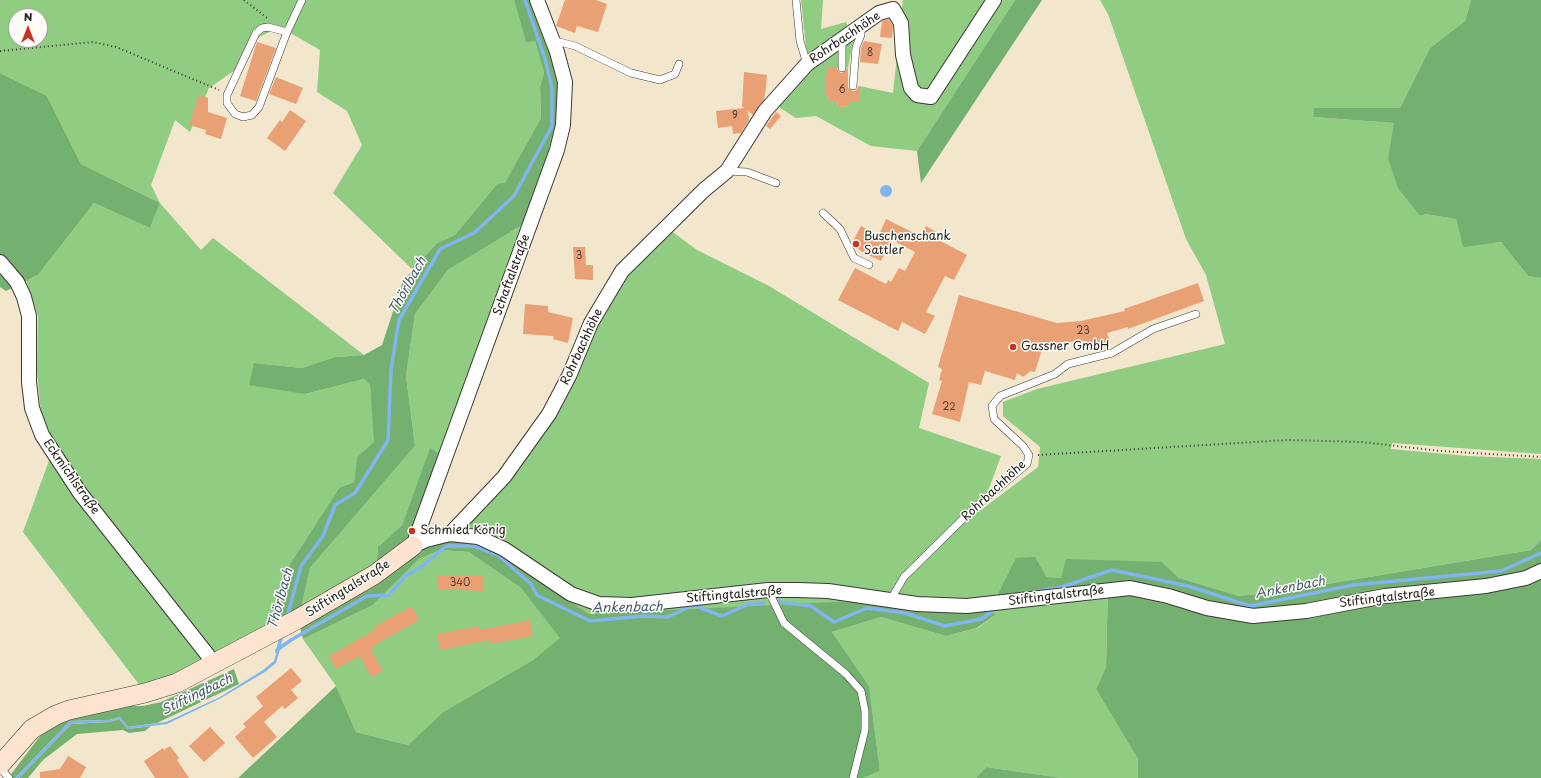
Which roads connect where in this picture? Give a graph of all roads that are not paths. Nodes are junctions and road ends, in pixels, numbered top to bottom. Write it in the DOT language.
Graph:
graph roads {
  1 [pos="302,0"];
  2 [pos="537,0"];
  3 [pos="796,0"];
  4 [pos="994,0"];
  5 [pos="860,27"];
  6 [pos="287,32"];
  7 [pos="552,40"];
  8 [pos="842,40"];
  9 [pos="679,64"];
  10 [pos="806,64"];
  11 [pos="842,68"];
  12 [pos="853,86"];
  13 [pos="727,171"];
  14 [pos="776,183"];
  15 [pos="823,213"];
  16 [pos="0,262"];
  17 [pos="869,266"];
  18 [pos="1196,314"];
  19 [pos="450,534"];
  20 [pos="413,546"];
  21 [pos="1541,571"];
  22 [pos="768,590"];
  23 [pos="891,599"];
  24 [pos="214,663"];
  25 [pos="0,768"];
  26 [pos="5,773"];
  27 [pos="853,778"];
  1 -- 6 [label="lane"];
  2 -- 7 [label="street, Schaftalstraße"];
  3 -- 10 [label="lane"];
  4 -- 5 [label="street, Rohrbachhöhe"];
  5 -- 8 [label="street, Rohrbachhöhe"];
  5 -- 12 [label="lane"];
  6 -- 6 [label="lane"];
  7 -- 9 [label="lane"];
  7 -- 20 [label="street, Schaftalstraße"];
  8 -- 10 [label="street, Rohrbachhöhe"];
  8 -- 11 [label="lane"];
  10 -- 13 [label="street, Rohrbachhöhe"];
  13 -- 14 [label="lane"];
  13 -- 19 [label="street, Rohrbachhöhe"];
  15 -- 17 [label="lane"];
  16 -- 24 [label="street, Eckmichlstraße"];
  18 -- 23 [label="lane, Rohrbachhöhe"];
  19 -- 20 [label="street, Stiftingtalstraße"];
  19 -- 22 [label="street, Stiftingtalstraße"];
  20 -- 24 [label="street, Stiftingtalstraße"];
  21 -- 23 [label="street, Stiftingtalstraße"];
  22 -- 23 [label="street, Stiftingtalstraße"];
  22 -- 27 [label="lane"];
  24 -- 26 [label="street, Stiftingtalstraße"];
  25 -- 26 [label="lane"];
}
